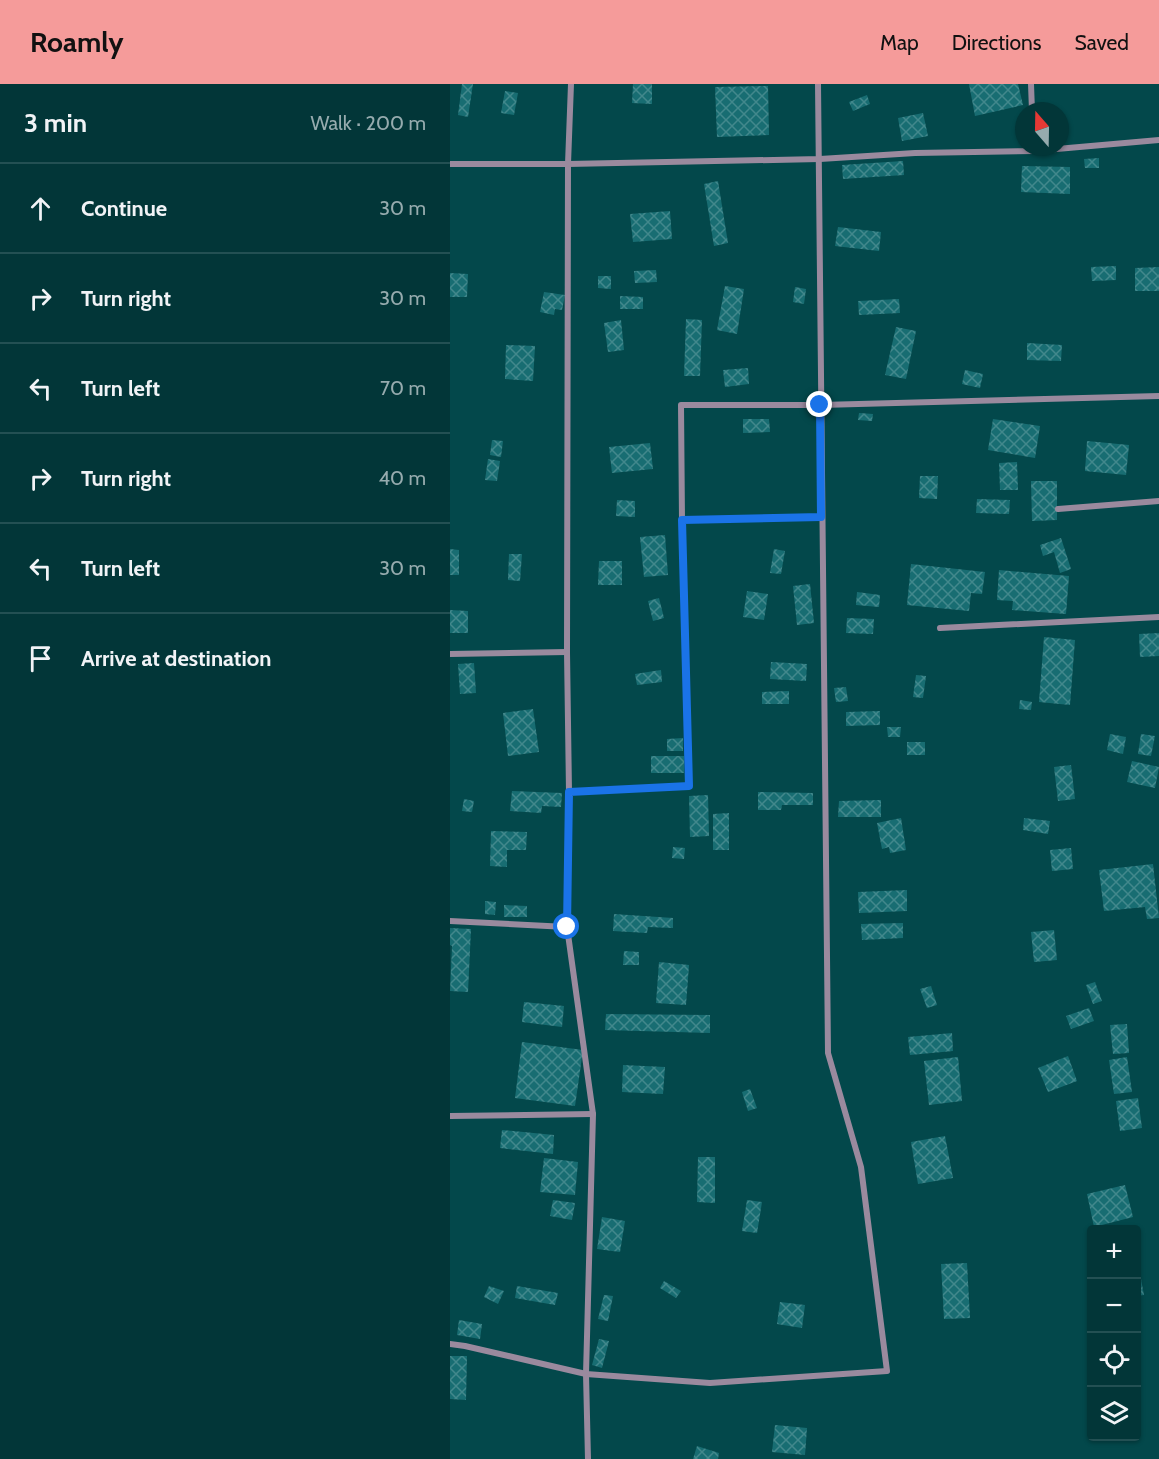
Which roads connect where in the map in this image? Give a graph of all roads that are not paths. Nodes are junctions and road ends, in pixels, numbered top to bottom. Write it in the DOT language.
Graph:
graph roads {
  1 [pos="571,84"];
  2 [pos="818,84"];
  3 [pos="1031,84"];
  4 [pos="1032,102"];
  5 [pos="1159,140"];
  6 [pos="1069,146"];
  7 [pos="1015,150"];
  8 [pos="820,159"];
  9 [pos="450,164"];
  10 [pos="568,164"];
  11 [pos="1159,396"];
  12 [pos="820,405"];
  13 [pos="1159,501"];
  14 [pos="1058,509"];
  15 [pos="821,517"];
  16 [pos="682,520"];
  17 [pos="1159,617"];
  18 [pos="940,628"];
  19 [pos="567,652"];
  20 [pos="450,654"];
  21 [pos="569,792"];
  22 [pos="450,921"];
  23 [pos="567,927"];
  24 [pos="593,1114"];
  25 [pos="450,1116"];
  26 [pos="450,1344"];
  27 [pos="586,1374"];
  28 [pos="588,1459"];
  1 -- 10 [label="street"];
  2 -- 8 [label="street"];
  3 -- 4 [label="street"];
  5 -- 6 [label="street"];
  7 -- 8 [label="street"];
  8 -- 10 [label="street"];
  8 -- 12 [label="street"];
  9 -- 10 [label="street"];
  10 -- 19 [label="street"];
  11 -- 12 [label="street"];
  12 -- 15 [label="street"];
  12 -- 16 [label="street"];
  13 -- 14 [label="street"];
  15 -- 16 [label="street"];
  15 -- 27 [label="street"];
  16 -- 21 [label="street"];
  17 -- 18 [label="street"];
  19 -- 20 [label="street"];
  19 -- 21 [label="street"];
  21 -- 23 [label="street"];
  22 -- 23 [label="street"];
  23 -- 24 [label="street"];
  24 -- 25 [label="street"];
  24 -- 27 [label="street"];
  26 -- 27 [label="street"];
  27 -- 28 [label="street"];
}
